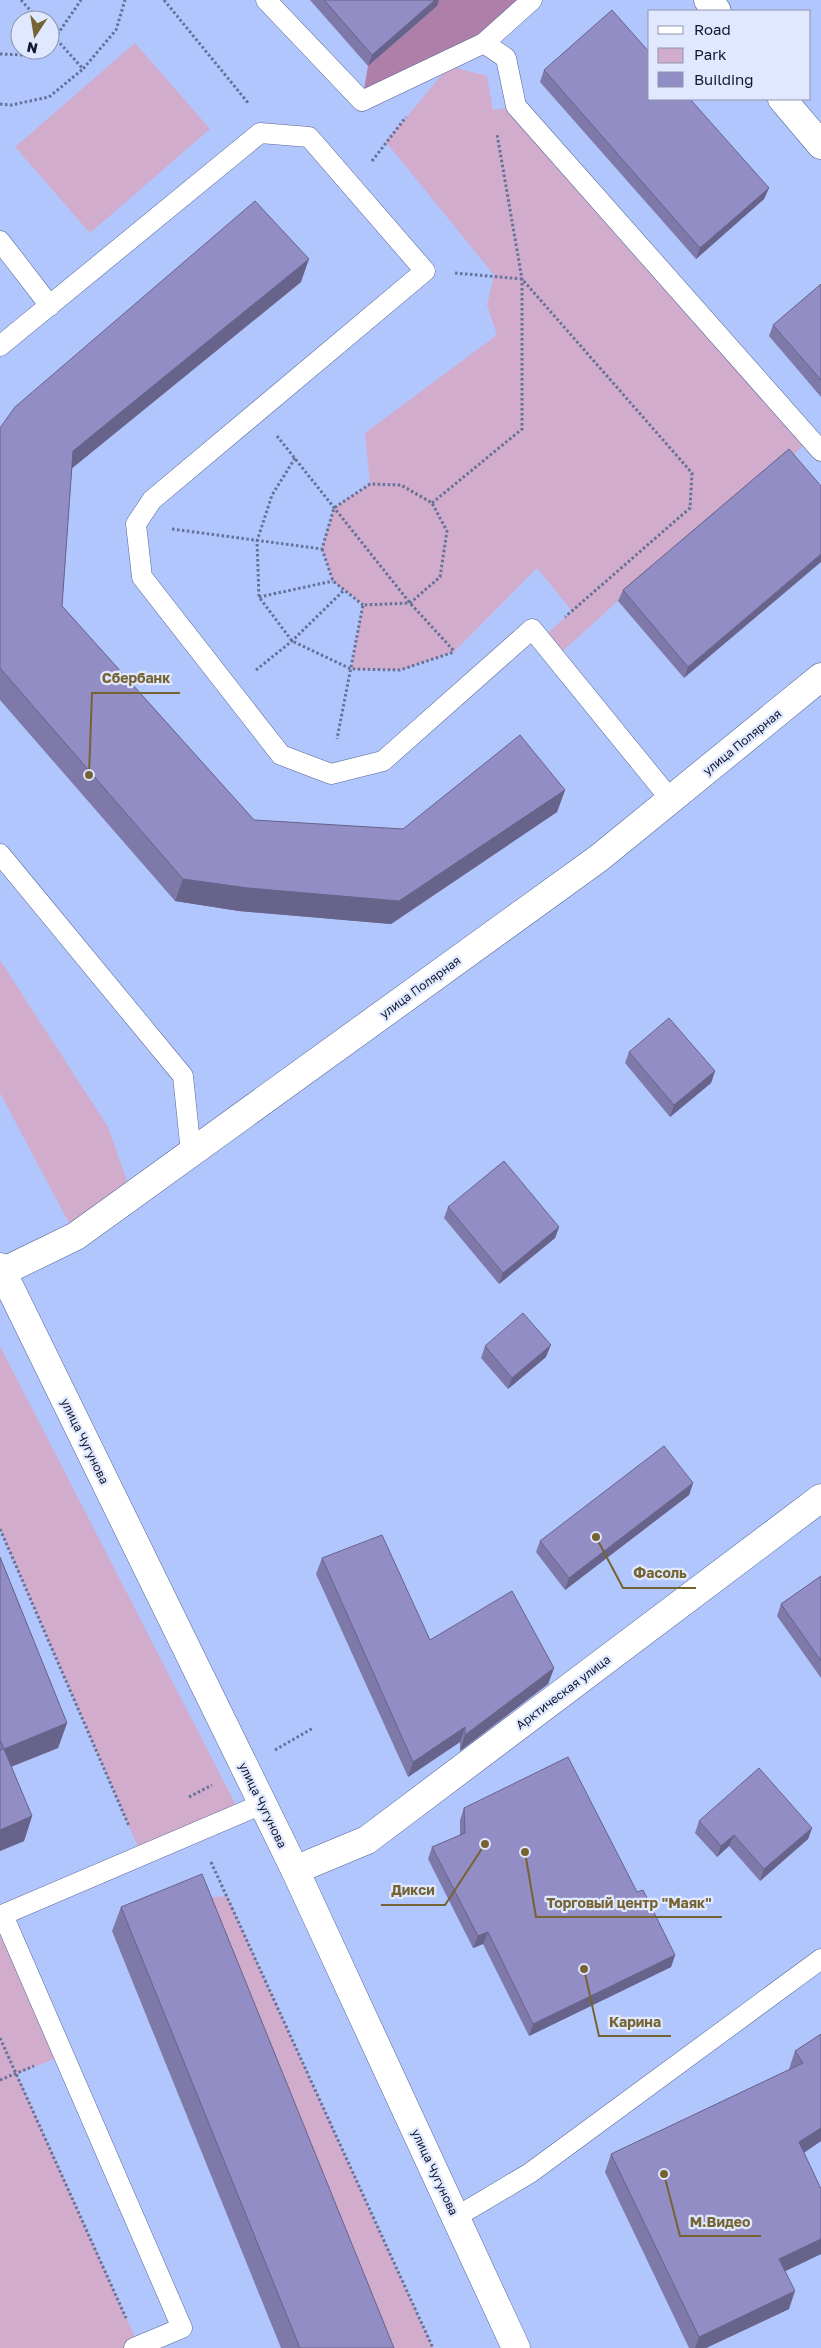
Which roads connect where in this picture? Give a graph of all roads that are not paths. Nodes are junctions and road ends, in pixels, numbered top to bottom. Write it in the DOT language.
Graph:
graph roads {
  1 [pos="266,0"];
  2 [pos="532,0"];
  3 [pos="708,0"];
  4 [pos="716,10"];
  5 [pos="484,43"];
  6 [pos="783,100"];
  7 [pos="821,145"];
  8 [pos="0,241"];
  9 [pos="50,306"];
  10 [pos="0,346"];
  11 [pos="821,451"];
  12 [pos="821,677"];
  13 [pos="671,800"];
  14 [pos="0,854"];
  15 [pos="191,1153"];
  16 [pos="1,1269"];
  17 [pos="821,1498"];
  18 [pos="262,1804"];
  19 [pos="294,1870"];
  20 [pos="2,1916"];
  21 [pos="821,1959"];
  22 [pos="456,2217"];
  23 [pos="136,2347"];
  24 [pos="516,2348"];
  1 -- 5 [label="lane"];
  2 -- 5 [label="lane"];
  3 -- 4 [label="street"];
  5 -- 11 [label="lane"];
  6 -- 7 [label="street"];
  8 -- 9 [label="lane"];
  9 -- 10 [label="lane"];
  9 -- 13 [label="lane"];
  12 -- 13 [label="street, улица Полярная"];
  13 -- 15 [label="street, улица Полярная"];
  14 -- 15 [label="lane"];
  15 -- 16 [label="street, улица Полярная"];
  16 -- 18 [label="street, улица Чугунова"];
  17 -- 19 [label="street, Арктическая улица"];
  18 -- 19 [label="street, улица Чугунова"];
  18 -- 20 [label="lane"];
  19 -- 22 [label="street, улица Чугунова"];
  20 -- 23 [label="lane"];
  21 -- 22 [label="lane"];
  22 -- 24 [label="street, улица Чугунова"];
}
